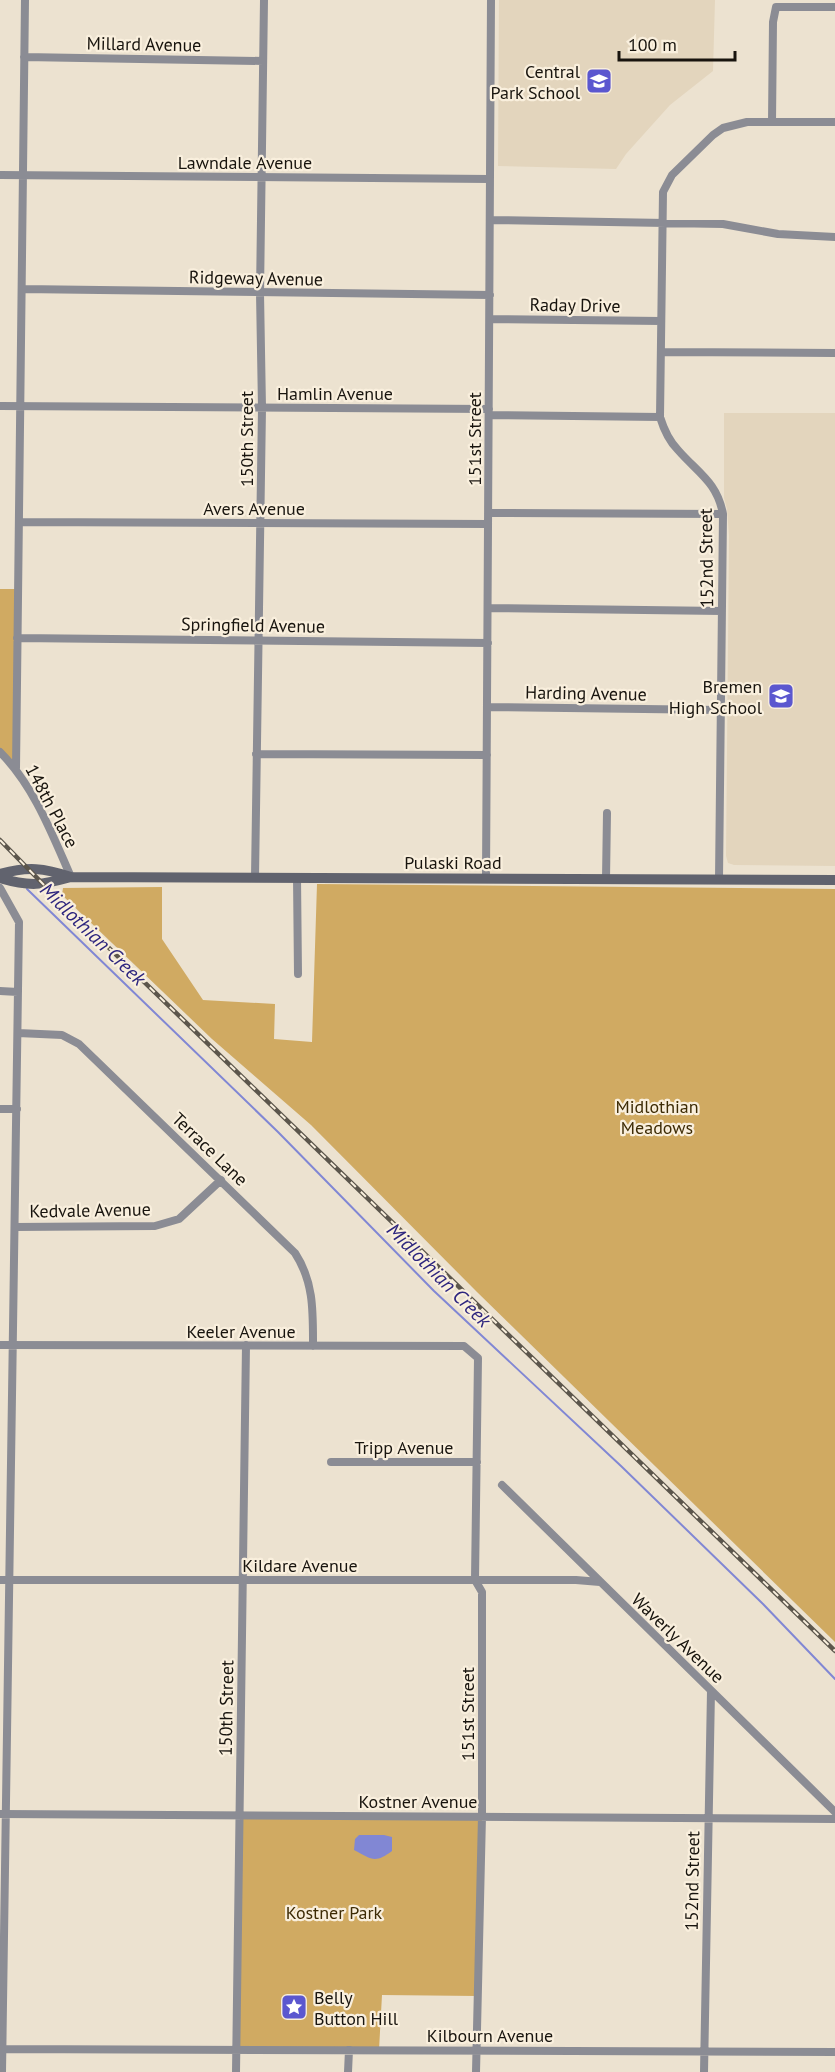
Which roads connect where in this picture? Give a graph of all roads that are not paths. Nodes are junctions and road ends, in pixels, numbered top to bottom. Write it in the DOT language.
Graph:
graph roads {
  1 [pos="25,0"];
  2 [pos="264,0"];
  3 [pos="491,0"];
  4 [pos="835,7"];
  5 [pos="24,57"];
  6 [pos="263,61"];
  7 [pos="772,122"];
  8 [pos="835,122"];
  9 [pos="0,175"];
  10 [pos="23,175"];
  11 [pos="261,177"];
  12 [pos="490,179"];
  13 [pos="490,220"];
  14 [pos="662,222"];
  15 [pos="835,237"];
  16 [pos="21,289"];
  17 [pos="260,293"];
  18 [pos="490,295"];
  19 [pos="489,319"];
  20 [pos="661,321"];
  21 [pos="661,352"];
  22 [pos="835,353"];
  23 [pos="0,406"];
  24 [pos="20,406"];
  25 [pos="262,408"];
  26 [pos="489,412"];
  27 [pos="660,417"];
  28 [pos="488,513"];
  29 [pos="723,514"];
  30 [pos="19,522"];
  31 [pos="260,523"];
  32 [pos="488,524"];
  33 [pos="488,608"];
  34 [pos="722,611"];
  35 [pos="17,638"];
  36 [pos="258,639"];
  37 [pos="488,643"];
  38 [pos="487,707"];
  39 [pos="721,710"];
  40 [pos="0,752"];
  41 [pos="256,754"];
  42 [pos="487,755"];
  43 [pos="16,768"];
  44 [pos="607,813"];
  45 [pos="0,876"];
  46 [pos="71,877"];
  47 [pos="255,877"];
  48 [pos="297,878"];
  49 [pos="486,878"];
  50 [pos="606,879"];
  51 [pos="719,879"];
  52 [pos="835,879"];
  53 [pos="0,888"];
  54 [pos="298,974"];
  55 [pos="0,992"];
  56 [pos="18,992"];
  57 [pos="18,1033"];
  58 [pos="0,1109"];
  59 [pos="16,1109"];
  60 [pos="221,1180"];
  61 [pos="15,1227"];
  62 [pos="0,1345"];
  63 [pos="246,1345"];
  64 [pos="13,1346"];
  65 [pos="314,1346"];
  66 [pos="478,1358"];
  67 [pos="331,1462"];
  68 [pos="477,1462"];
  69 [pos="502,1485"];
  70 [pos="0,1580"];
  71 [pos="10,1580"];
  72 [pos="243,1580"];
  73 [pos="475,1580"];
  74 [pos="600,1582"];
  75 [pos="711,1691"];
  76 [pos="835,1812"];
  77 [pos="3,1814"];
  78 [pos="240,1815"];
  79 [pos="482,1816"];
  80 [pos="708,1818"];
  81 [pos="835,1819"];
  82 [pos="2,1932"];
  83 [pos="1,2049"];
  84 [pos="236,2050"];
  85 [pos="349,2050"];
  86 [pos="476,2050"];
  87 [pos="704,2051"];
  88 [pos="835,2052"];
  89 [pos="2,2072"];
  90 [pos="236,2072"];
  91 [pos="348,2072"];
  92 [pos="476,2072"];
  93 [pos="704,2072"];
  1 -- 5 [label="street"];
  2 -- 6 [label="street, 150th Street"];
  3 -- 12 [label="street, 151st Street"];
  4 -- 7 [label="street"];
  5 -- 6 [label="street, Millard Avenue"];
  5 -- 10 [label="street"];
  6 -- 11 [label="street, 150th Street"];
  7 -- 8 [label="street"];
  7 -- 14 [label="street, 152nd Street"];
  9 -- 10 [label="street, Lawndale Avenue"];
  10 -- 11 [label="street, Lawndale Avenue"];
  10 -- 16 [label="street"];
  11 -- 12 [label="street, Lawndale Avenue"];
  11 -- 17 [label="street, 150th Street"];
  12 -- 13 [label="street, 151st Street"];
  13 -- 14 [label="street"];
  13 -- 18 [label="street, 151st Street"];
  14 -- 15 [label="street"];
  14 -- 20 [label="street, 152nd Street"];
  16 -- 17 [label="street, Ridgeway Avenue"];
  16 -- 24 [label="street"];
  17 -- 18 [label="street, Ridgeway Avenue"];
  17 -- 25 [label="street, 150th Street"];
  18 -- 19 [label="street, 151st Street"];
  19 -- 20 [label="street, Raday Drive"];
  19 -- 26 [label="street, 151st Street"];
  20 -- 21 [label="street, 152nd Street"];
  21 -- 22 [label="street"];
  21 -- 27 [label="street, 152nd Street"];
  23 -- 24 [label="street, Hamlin Avenue"];
  24 -- 25 [label="street, Hamlin Avenue"];
  24 -- 30 [label="street"];
  25 -- 26 [label="street, Hamlin Avenue"];
  25 -- 31 [label="street, 150th Street"];
  26 -- 27 [label="street, Hamlin Avenue"];
  26 -- 28 [label="street, 151st Street"];
  27 -- 29 [label="street, 152nd Street"];
  28 -- 29 [label="street"];
  28 -- 32 [label="street, 151st Street"];
  29 -- 34 [label="street, 152nd Street"];
  30 -- 31 [label="street, Avers Avenue"];
  30 -- 35 [label="street"];
  31 -- 32 [label="street, Avers Avenue"];
  31 -- 36 [label="street, 150th Street"];
  32 -- 33 [label="street, 151st Street"];
  33 -- 34 [label="street"];
  33 -- 37 [label="street, 151st Street"];
  34 -- 39 [label="street, 152nd Street"];
  35 -- 36 [label="street, Springfield Avenue"];
  35 -- 43 [label="street"];
  36 -- 37 [label="street, Springfield Avenue"];
  36 -- 41 [label="street, 150th Street"];
  37 -- 38 [label="street, 151st Street"];
  38 -- 39 [label="street, Harding Avenue"];
  38 -- 42 [label="street, 151st Street"];
  39 -- 51 [label="street, 152nd Street"];
  40 -- 43 [label="street, 148th Place"];
  41 -- 42 [label="street"];
  41 -- 47 [label="street, 150th Street"];
  42 -- 49 [label="street, 151st Street"];
  43 -- 46 [label="street, 148th Place"];
  44 -- 50 [label="street"];
  45 -- 46 [label="main road, Pulaski Road"];
  45 -- 46 [label="main road, Pulaski Road"];
  46 -- 47 [label="main road, Pulaski Road"];
  47 -- 48 [label="main road, Pulaski Road"];
  48 -- 49 [label="main road, Pulaski Road"];
  48 -- 54 [label="street"];
  49 -- 50 [label="main road, Pulaski Road"];
  50 -- 51 [label="main road, Pulaski Road"];
  51 -- 52 [label="main road, Pulaski Road"];
  53 -- 56 [label="street"];
  55 -- 56 [label="street"];
  56 -- 57 [label="street"];
  57 -- 59 [label="street"];
  57 -- 60 [label="street, Terrace Lane"];
  58 -- 59 [label="street"];
  59 -- 61 [label="street"];
  60 -- 61 [label="street, Kedvale Avenue"];
  60 -- 65 [label="street, Terrace Lane"];
  61 -- 64 [label="street"];
  62 -- 64 [label="street, Keeler Avenue"];
  63 -- 64 [label="street, Keeler Avenue"];
  63 -- 65 [label="street, Keeler Avenue"];
  63 -- 72 [label="street, 150th Street"];
  64 -- 71 [label="street"];
  65 -- 66 [label="street, Keeler Avenue"];
  66 -- 68 [label="street, 151st Street"];
  67 -- 68 [label="street, Tripp Avenue"];
  68 -- 73 [label="street, 151st Street"];
  69 -- 74 [label="street, Waverly Avenue"];
  70 -- 71 [label="street, Kildare Avenue"];
  71 -- 72 [label="street, Kildare Avenue"];
  71 -- 77 [label="street"];
  72 -- 73 [label="street, Kildare Avenue"];
  72 -- 78 [label="street, 150th Street"];
  73 -- 74 [label="street, Kildare Avenue"];
  73 -- 79 [label="street, 151st Street"];
  74 -- 75 [label="street, Waverly Avenue"];
  75 -- 76 [label="street, Waverly Avenue"];
  75 -- 80 [label="street, 152nd Street"];
  77 -- 78 [label="street, Kostner Avenue"];
  77 -- 82 [label="street"];
  78 -- 79 [label="street, Kostner Avenue"];
  78 -- 84 [label="street, 150th Street"];
  79 -- 80 [label="street, Kostner Avenue"];
  79 -- 86 [label="street, 151st Street"];
  80 -- 81 [label="street, Kostner Avenue"];
  80 -- 87 [label="street, 152nd Street"];
  82 -- 83 [label="street"];
  83 -- 84 [label="street, Kilbourn Avenue"];
  83 -- 89 [label="street"];
  84 -- 85 [label="street, Kilbourn Avenue"];
  84 -- 90 [label="street, 150th Street"];
  85 -- 86 [label="street, Kilbourn Avenue"];
  85 -- 91 [label="street"];
  86 -- 87 [label="street, Kilbourn Avenue"];
  86 -- 92 [label="street, 151st Street"];
  87 -- 88 [label="street, Kilbourn Avenue"];
  87 -- 93 [label="street, 152nd Street"];
}
